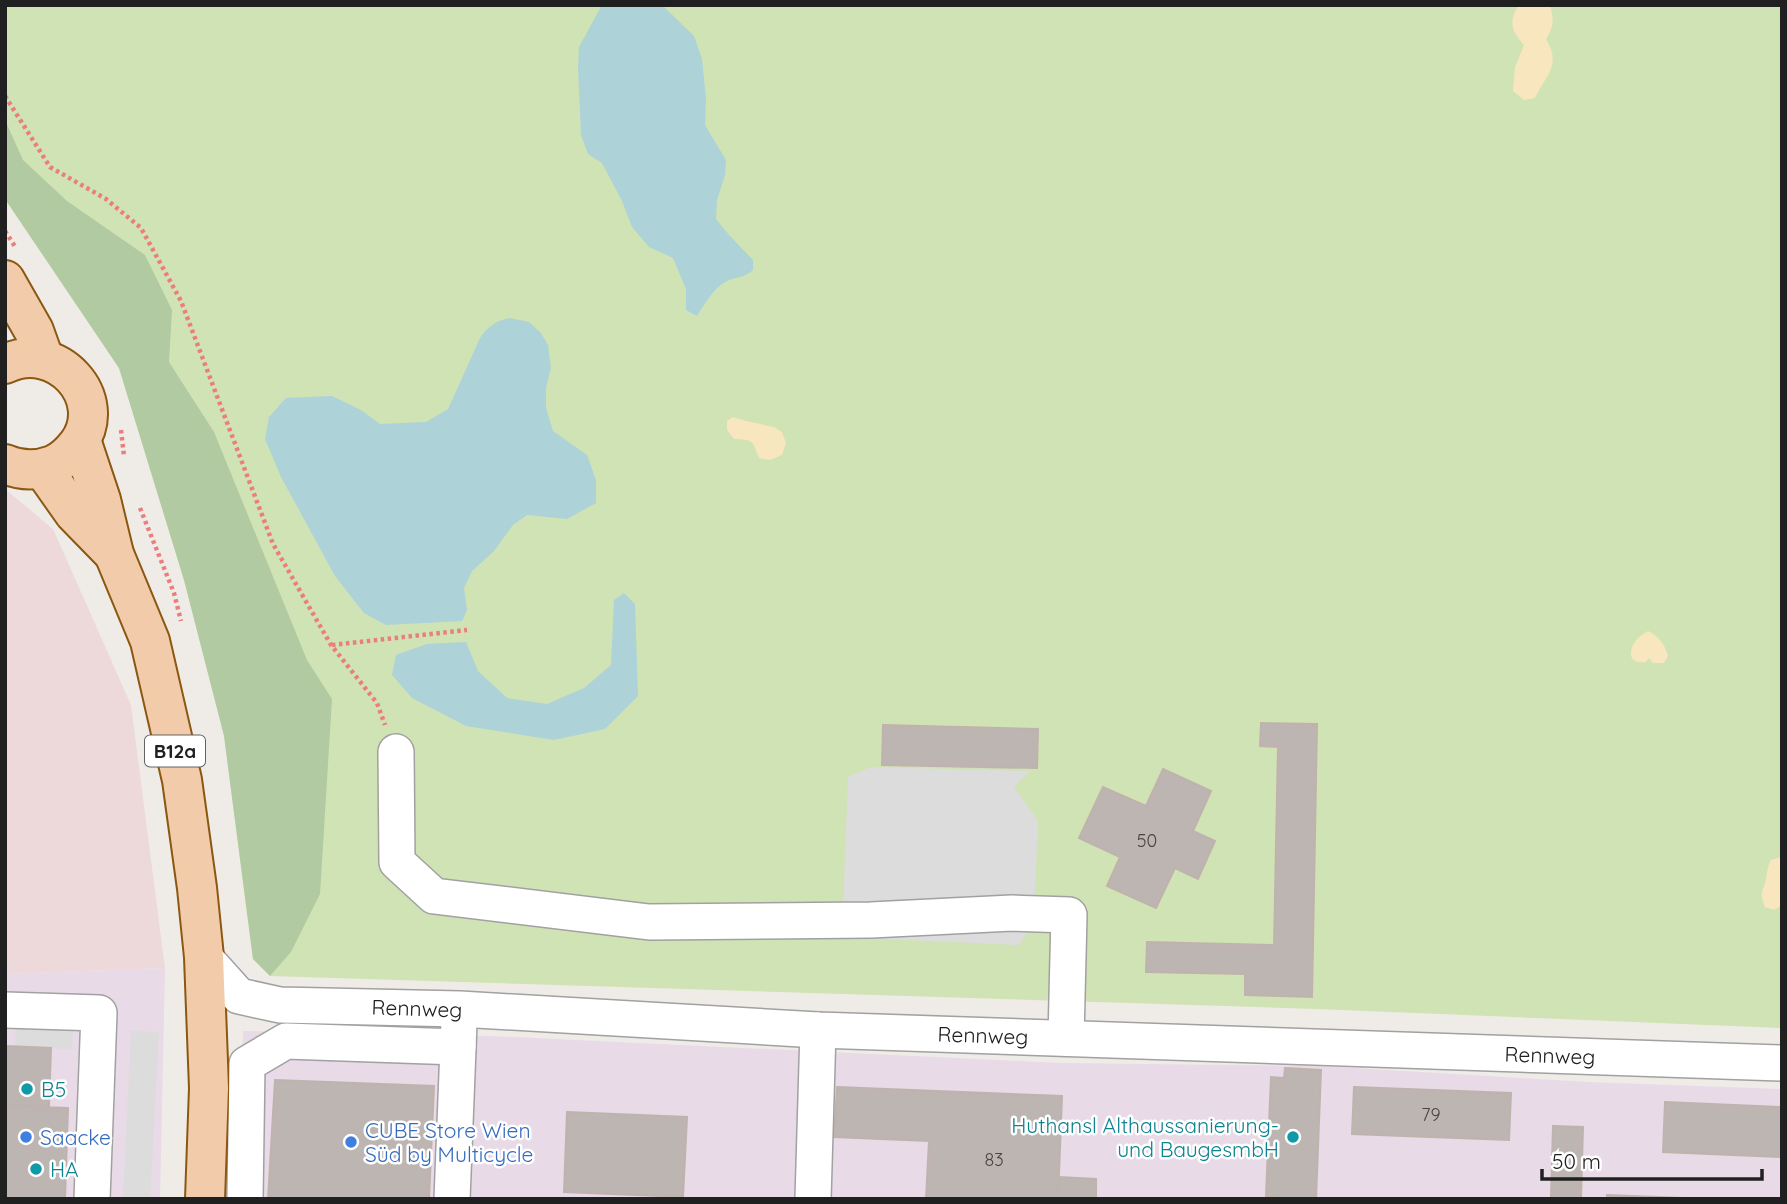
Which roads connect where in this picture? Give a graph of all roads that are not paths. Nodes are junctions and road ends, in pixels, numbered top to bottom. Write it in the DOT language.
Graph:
graph roads {
  1 [pos="5,280"];
  2 [pos="44,359"];
  3 [pos="5,364"];
  4 [pos="81,440"];
  5 [pos="5,464"];
  6 [pos="43,469"];
  7 [pos="114,554"];
  8 [pos="396,752"];
  9 [pos="204,957"];
  10 [pos="460,1009"];
  11 [pos="5,1010"];
  12 [pos="818,1030"];
  13 [pos="1066,1038"];
  14 [pos="458,1047"];
  15 [pos="1782,1063"];
  16 [pos="92,1199"];
  17 [pos="205,1199"];
  18 [pos="245,1199"];
  19 [pos="452,1199"];
  20 [pos="813,1199"];
  1 -- 2 [label="main road"];
  2 -- 3 [label="main road"];
  2 -- 4 [label="main road, B12a"];
  4 -- 6 [label="main road"];
  4 -- 7 [label="main road, B12a"];
  5 -- 6 [label="main road"];
  6 -- 7 [label="main road, B12a"];
  7 -- 9 [label="main road, B12a"];
  8 -- 13 [label="street"];
  9 -- 10 [label="street, Rennweg"];
  9 -- 17 [label="main road, B12a"];
  10 -- 12 [label="street, Rennweg"];
  10 -- 14 [label="street"];
  11 -- 16 [label="street"];
  12 -- 13 [label="street, Rennweg"];
  12 -- 20 [label="street"];
  13 -- 15 [label="street, Rennweg"];
  14 -- 18 [label="street"];
  14 -- 19 [label="street"];
}
